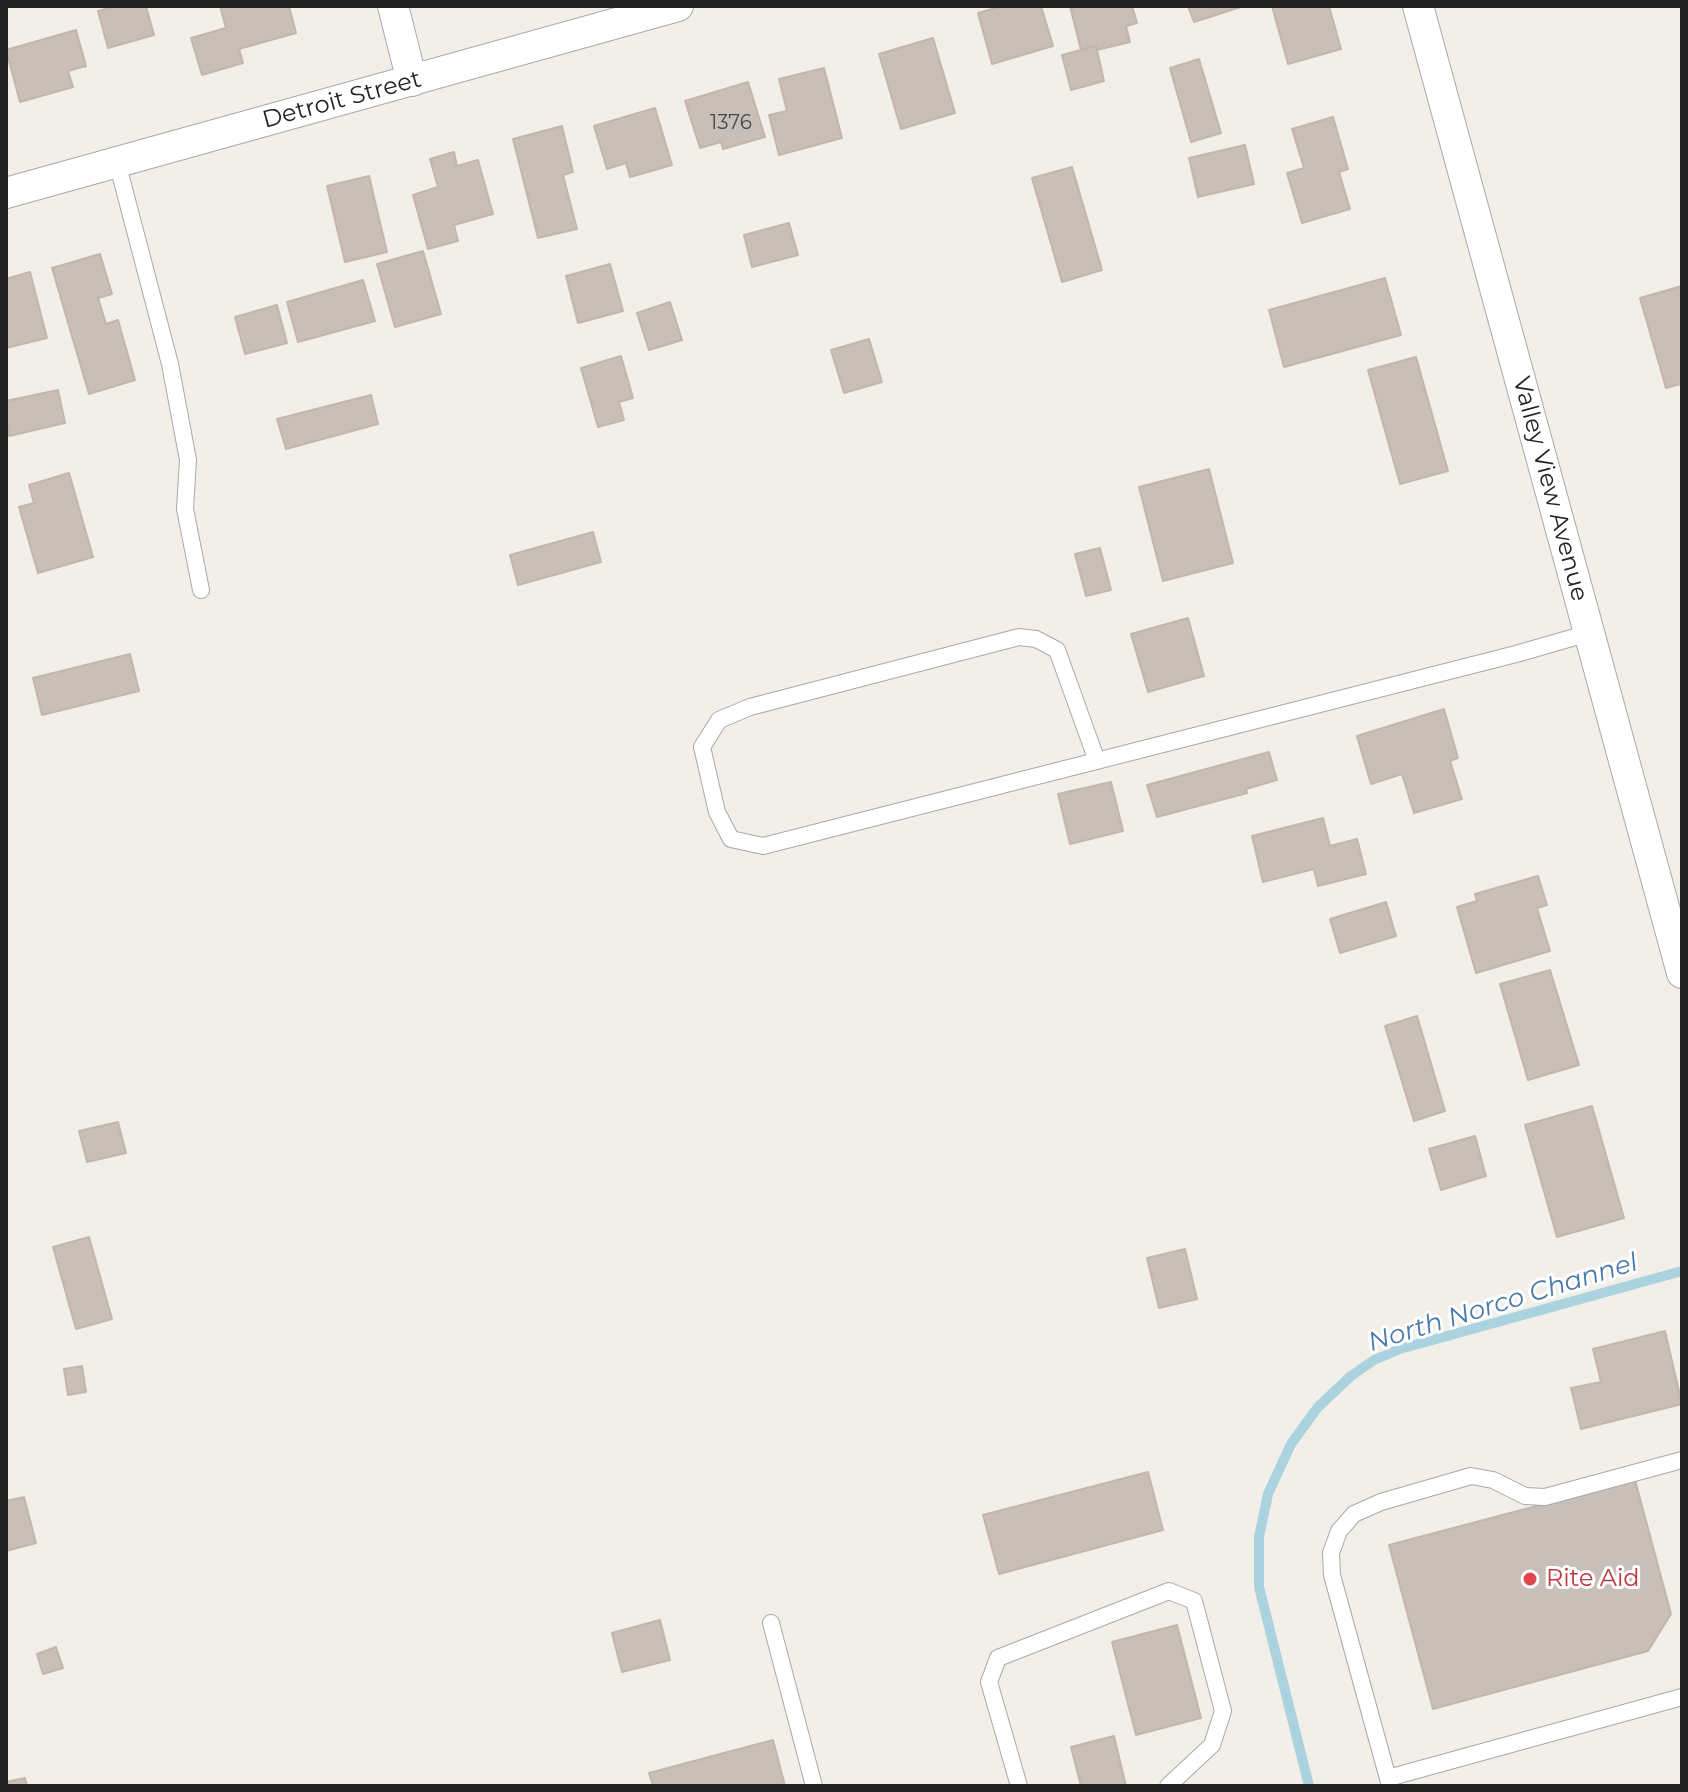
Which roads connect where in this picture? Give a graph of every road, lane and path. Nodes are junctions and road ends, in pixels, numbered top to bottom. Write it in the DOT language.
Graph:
graph roads {
  1 [pos="393,6"];
  2 [pos="678,6"];
  3 [pos="1418,6"];
  4 [pos="412,81"];
  5 [pos="117,162"];
  6 [pos="6,193"];
  7 [pos="201,590"];
  8 [pos="1589,633"];
  9 [pos="1097,761"];
  10 [pos="1682,973"];
  11 [pos="1682,1460"];
  12 [pos="771,1623"];
  13 [pos="1682,1697"];
  14 [pos="1389,1782"];
  15 [pos="814,1786"];
  16 [pos="1019,1786"];
  17 [pos="1168,1786"];
  1 -- 4 [label="street"];
  2 -- 4 [label="street, Detroit Street"];
  3 -- 8 [label="street, Valley View Avenue"];
  4 -- 5 [label="street, Detroit Street"];
  5 -- 6 [label="street, Detroit Street"];
  5 -- 7 [label="lane"];
  8 -- 9 [label="lane"];
  8 -- 10 [label="street, Valley View Avenue"];
  9 -- 9 [label="lane"];
  11 -- 14 [label="lane"];
  12 -- 15 [label="lane"];
  13 -- 14 [label="lane"];
  16 -- 17 [label="lane"];
}
